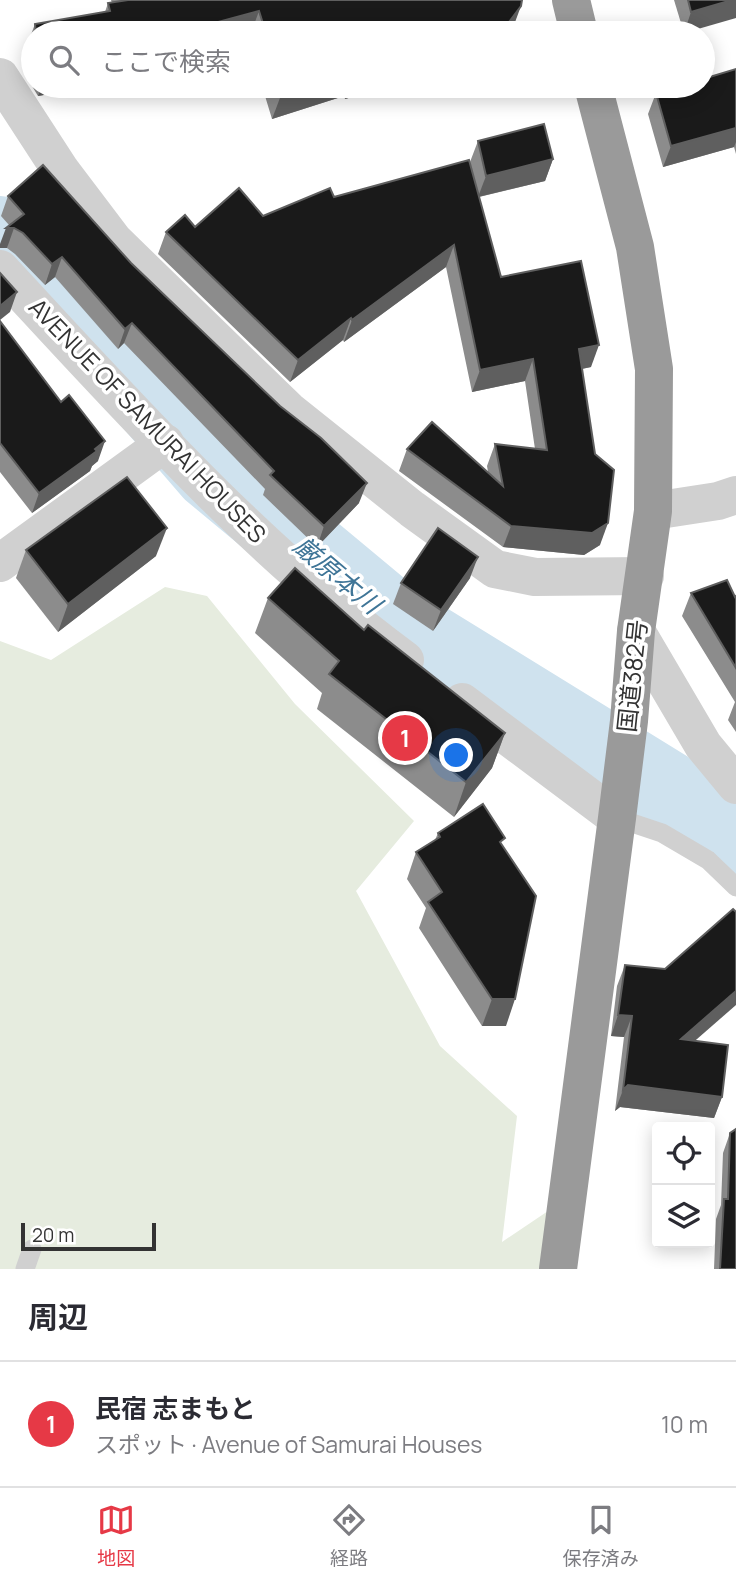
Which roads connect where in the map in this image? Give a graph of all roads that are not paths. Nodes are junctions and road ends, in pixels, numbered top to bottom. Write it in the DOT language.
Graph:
graph roads {
  1 [pos="571,0"];
  2 [pos="576,21"];
  3 [pos="0,77"];
  4 [pos="596,98"];
  5 [pos="0,269"];
  6 [pos="165,443"];
  7 [pos="736,495"];
  8 [pos="653,511"];
  9 [pos="0,563"];
  10 [pos="645,576"];
  11 [pos="636,631"];
  12 [pos="736,785"];
  13 [pos="617,808"];
  14 [pos="736,887"];
  15 [pos="32,1249"];
  16 [pos="25,1269"];
  17 [pos="558,1269"];
  1 -- 2 [label="highway"];
  3 -- 10 [label="street"];
  4 -- 8 [label="highway, 国道382号"];
  5 -- 6 [label="street, AVENUE OF SAMURAI HOUSES"];
  6 -- 9 [label="street"];
  6 -- 13 [label="street, AVENUE OF SAMURAI HOUSES"];
  7 -- 8 [label="street"];
  8 -- 10 [label="highway, 国道382号"];
  10 -- 11 [label="highway, 国道382号"];
  11 -- 12 [label="street"];
  11 -- 13 [label="highway, 国道382号"];
  13 -- 14 [label="lane, AVENUE OF SAMURAI HOUSES"];
  13 -- 17 [label="highway, 国道382号"];
  15 -- 16 [label="lane"];
}
